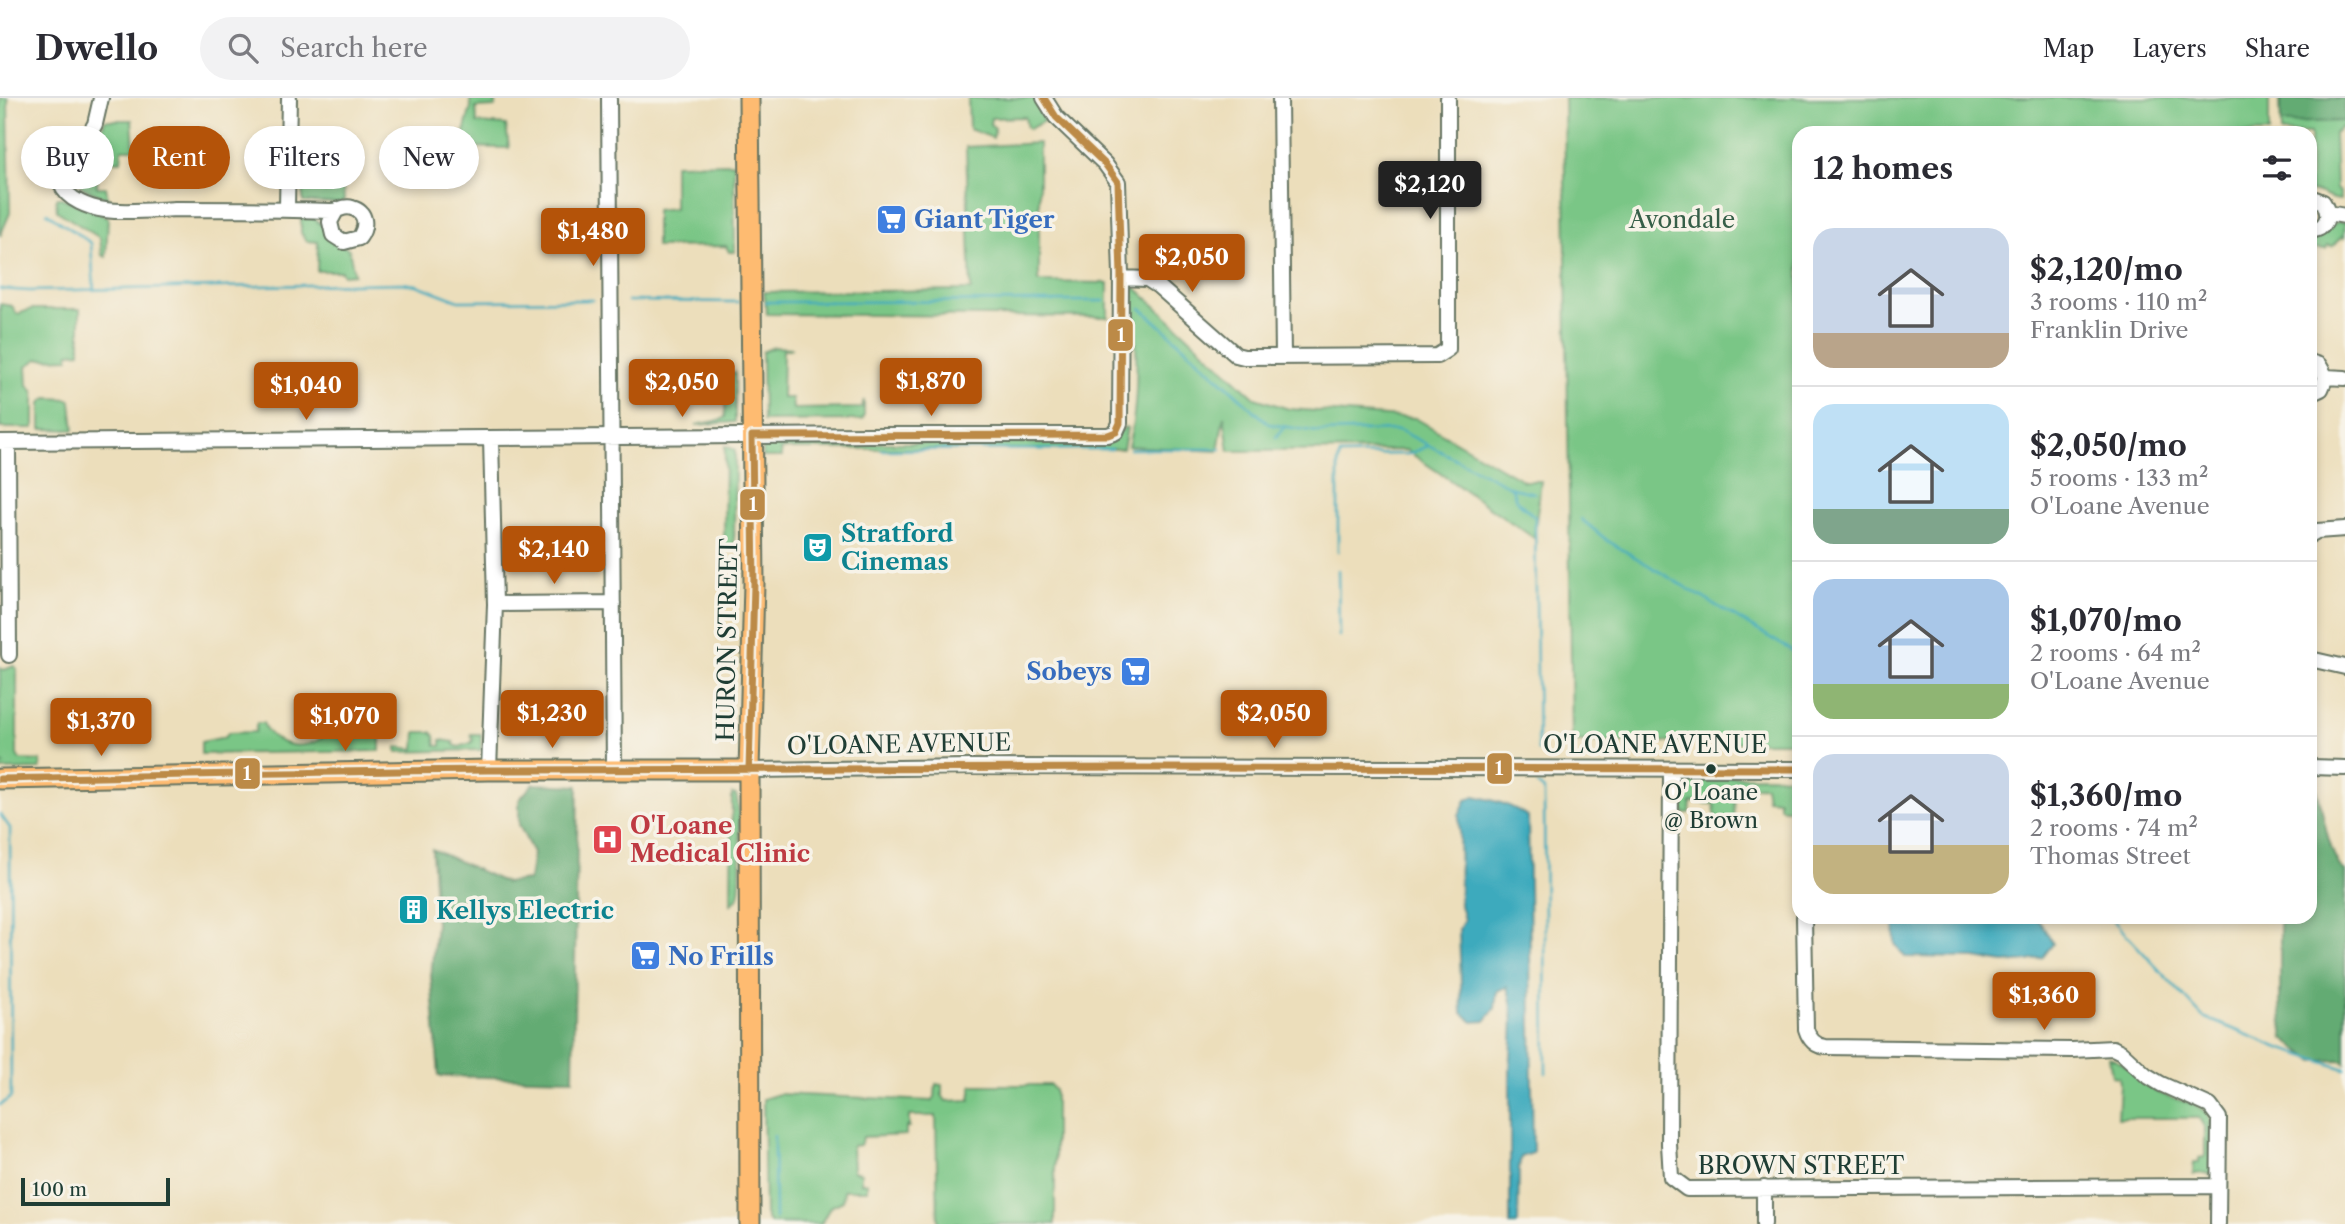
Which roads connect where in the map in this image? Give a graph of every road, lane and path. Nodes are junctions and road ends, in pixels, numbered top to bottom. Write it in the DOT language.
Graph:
graph roads {
  1 [pos="102,98"];
  2 [pos="289,98"];
  3 [pos="609,98"];
  4 [pos="750,98"];
  5 [pos="1044,98"];
  6 [pos="1280,98"];
  7 [pos="1448,98"];
  8 [pos="2317,200"];
  9 [pos="287,208"];
  10 [pos="335,211"];
  11 [pos="2328,213"];
  12 [pos="2345,216"];
  13 [pos="2317,229"];
  14 [pos="1121,278"];
  15 [pos="1283,356"];
  16 [pos="2317,364"];
  17 [pos="2326,377"];
  18 [pos="2345,378"];
  19 [pos="2317,391"];
  20 [pos="752,436"];
  21 [pos="491,438"];
  22 [pos="612,438"];
  23 [pos="4,442"];
  24 [pos="2345,530"];
  25 [pos="2317,531"];
  26 [pos="613,603"];
  27 [pos="495,604"];
  28 [pos="9,655"];
  29 [pos="2317,661"];
  30 [pos="2345,667"];
  31 [pos="2317,767"];
  32 [pos="2345,768"];
  33 [pos="1671,769"];
  34 [pos="1792,769"];
  35 [pos="489,770"];
  36 [pos="749,770"];
  37 [pos="614,771"];
  38 [pos="0,779"];
  39 [pos="1804,924"];
  40 [pos="2217,1186"];
  41 [pos="1764,1188"];
  42 [pos="750,1224"];
  43 [pos="1764,1224"];
  44 [pos="2218,1224"];
  1 -- 9 [label="street"];
  2 -- 9 [label="street"];
  3 -- 22 [label="street"];
  4 -- 20 [label="main road, HURON STREET"];
  5 -- 14 [label="street"];
  6 -- 15 [label="street"];
  7 -- 15 [label="street"];
  8 -- 11 [label="street"];
  9 -- 10 [label="street"];
  11 -- 12 [label="street"];
  11 -- 13 [label="street"];
  14 -- 15 [label="street"];
  14 -- 20 [label="street"];
  16 -- 17 [label="street"];
  17 -- 18 [label="street"];
  17 -- 19 [label="street"];
  20 -- 22 [label="street"];
  20 -- 36 [label="main road, HURON STREET"];
  21 -- 22 [label="street"];
  21 -- 23 [label="street"];
  21 -- 27 [label="street"];
  22 -- 26 [label="street"];
  23 -- 28 [label="street"];
  24 -- 25 [label="street"];
  26 -- 27 [label="street"];
  26 -- 37 [label="street"];
  27 -- 35 [label="street"];
  29 -- 30 [label="street"];
  31 -- 32 [label="street"];
  33 -- 34 [label="street, O'LOANE AVENUE"];
  33 -- 36 [label="street, O'LOANE AVENUE"];
  33 -- 41 [label="street, BROWN STREET"];
  35 -- 37 [label="main road, O'LOANE AVENUE"];
  35 -- 38 [label="main road, O'LOANE AVENUE"];
  36 -- 37 [label="main road, O'LOANE AVENUE"];
  36 -- 42 [label="main road, HURON STREET"];
  39 -- 40 [label="street"];
  40 -- 41 [label="street, BROWN STREET"];
  40 -- 44 [label="street"];
  41 -- 43 [label="street"];
}
